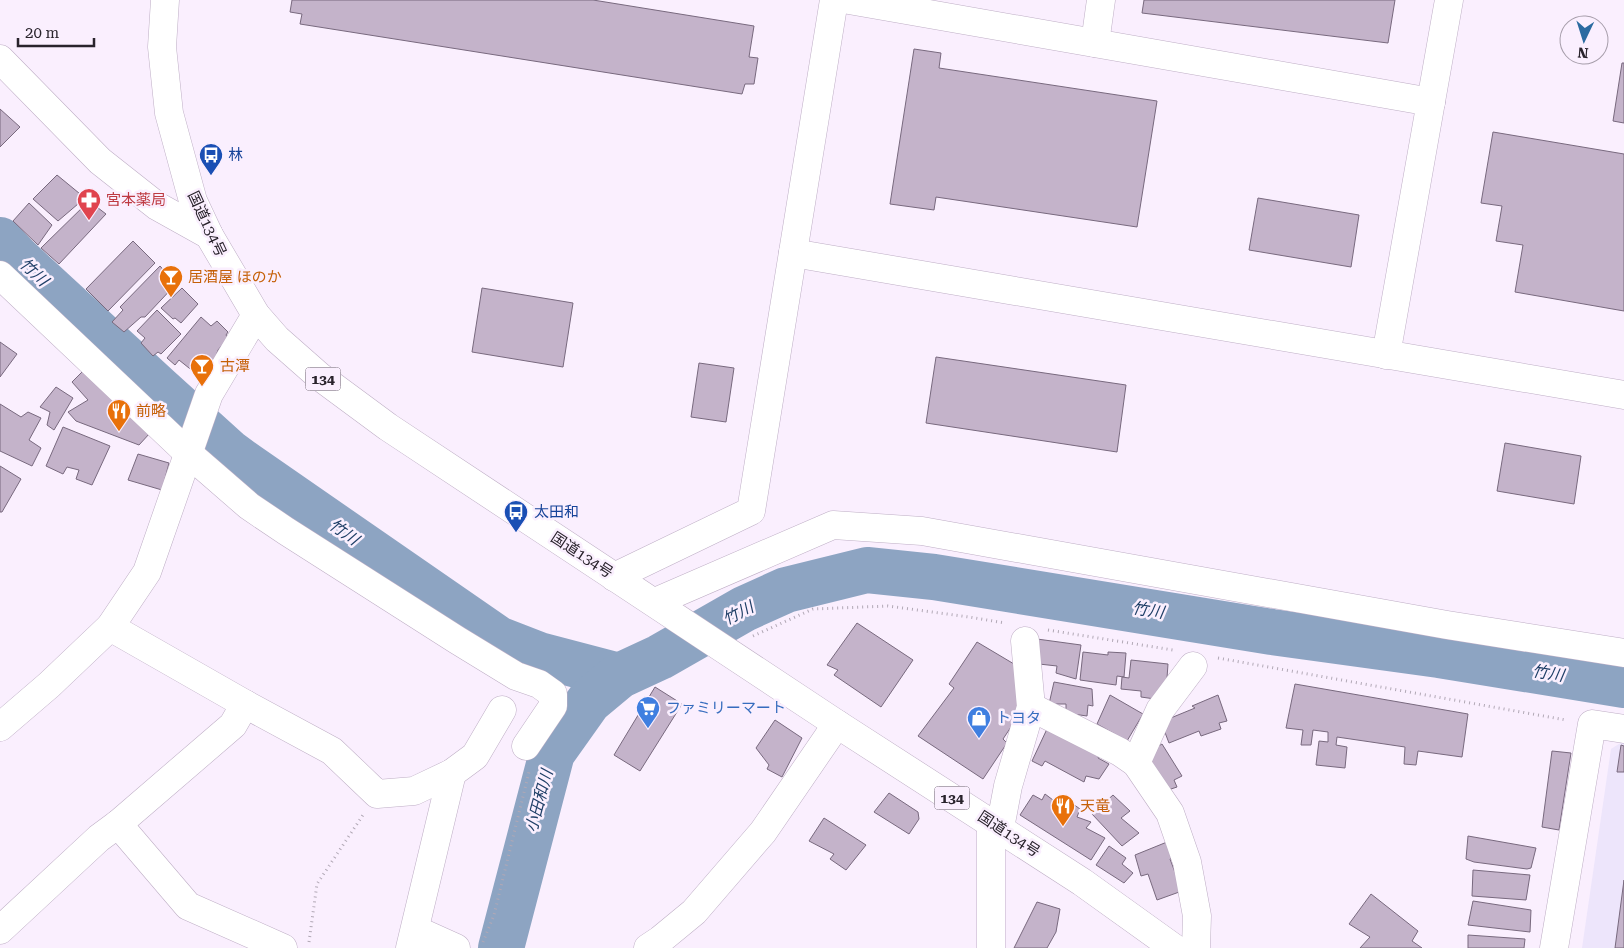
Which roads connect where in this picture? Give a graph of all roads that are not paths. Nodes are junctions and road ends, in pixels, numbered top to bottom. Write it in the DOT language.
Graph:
graph roads {
  1 [pos="166,0"];
  2 [pos="834,0"];
  3 [pos="849,0"];
  4 [pos="1101,0"];
  5 [pos="1449,0"];
  6 [pos="1095,43"];
  7 [pos="0,58"];
  8 [pos="1431,102"];
  9 [pos="209,235"];
  10 [pos="793,253"];
  11 [pos="0,275"];
  12 [pos="256,316"];
  13 [pos="1386,355"];
  14 [pos="1624,396"];
  15 [pos="188,453"];
  16 [pos="614,576"];
  17 [pos="655,602"];
  18 [pos="110,627"];
  19 [pos="1025,631"];
  20 [pos="1624,653"];
  21 [pos="1195,658"];
  22 [pos="245,704"];
  23 [pos="1032,707"];
  24 [pos="502,710"];
  25 [pos="837,724"];
  26 [pos="0,727"];
  27 [pos="1624,729"];
  28 [pos="526,746"];
  29 [pos="1136,763"];
  30 [pos="452,773"];
  31 [pos="118,824"];
  32 [pos="995,826"];
  33 [pos="0,930"];
  34 [pos="413,939"];
  35 [pos="283,948"];
  36 [pos="456,948"];
  37 [pos="648,948"];
  38 [pos="992,948"];
  39 [pos="1174,948"];
  40 [pos="1196,948"];
  41 [pos="1554,948"];
  1 -- 9 [label="main road, 国道134号 / 134"];
  2 -- 10 [label="main road"];
  3 -- 6 [label="main road"];
  4 -- 6 [label="main road"];
  5 -- 8 [label="main road"];
  6 -- 8 [label="main road"];
  7 -- 9 [label="main road"];
  8 -- 13 [label="main road"];
  9 -- 12 [label="main road, 国道134号 / 134"];
  10 -- 13 [label="main road"];
  10 -- 16 [label="main road"];
  11 -- 15 [label="main road"];
  12 -- 15 [label="main road"];
  12 -- 16 [label="main road, 国道134号 / 134"];
  13 -- 14 [label="main road"];
  15 -- 18 [label="main road"];
  15 -- 28 [label="main road"];
  16 -- 17 [label="main road, 国道134号 / 134"];
  17 -- 20 [label="main road"];
  17 -- 25 [label="main road, 国道134号 / 134"];
  18 -- 22 [label="main road"];
  18 -- 26 [label="main road"];
  19 -- 23 [label="main road"];
  21 -- 29 [label="main road"];
  22 -- 30 [label="main road"];
  22 -- 31 [label="main road"];
  23 -- 29 [label="main road"];
  23 -- 32 [label="main road"];
  24 -- 30 [label="main road"];
  25 -- 32 [label="main road, 国道134号 / 134"];
  25 -- 37 [label="main road"];
  27 -- 41 [label="main road"];
  29 -- 40 [label="main road"];
  30 -- 34 [label="main road"];
  31 -- 33 [label="main road"];
  31 -- 35 [label="main road"];
  32 -- 38 [label="main road"];
  32 -- 39 [label="main road, 国道134号 / 134"];
  34 -- 36 [label="main road"];
}
